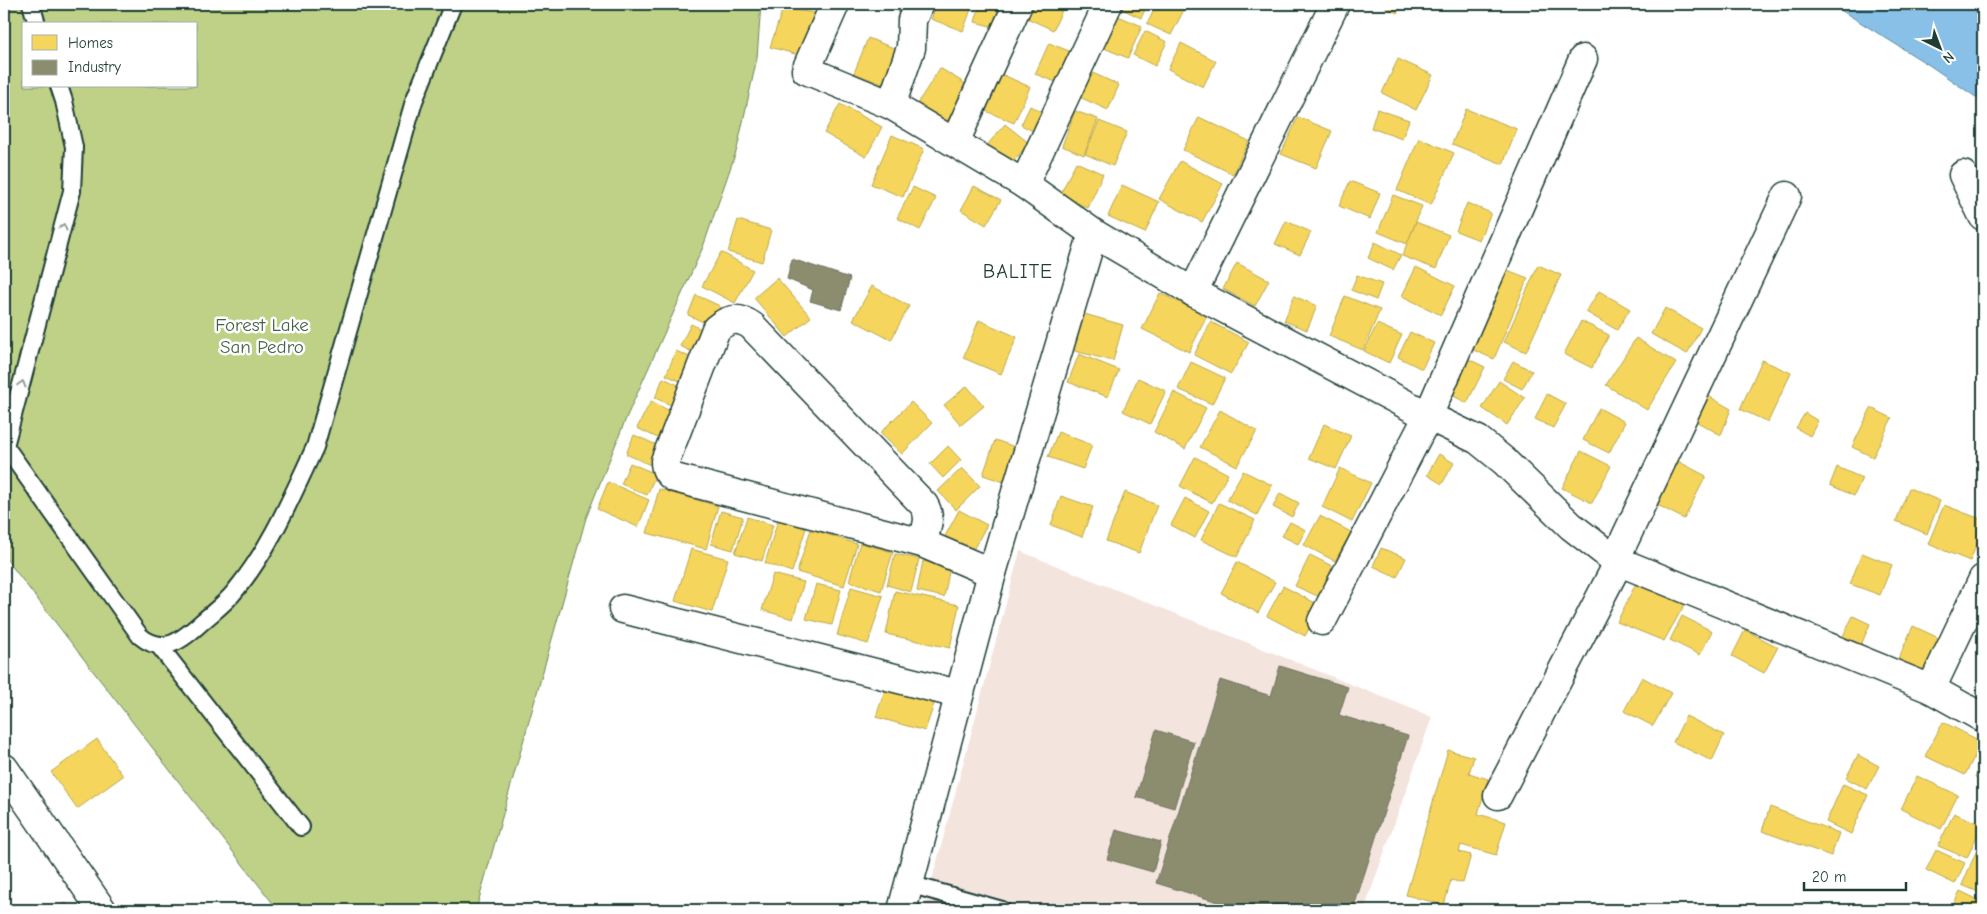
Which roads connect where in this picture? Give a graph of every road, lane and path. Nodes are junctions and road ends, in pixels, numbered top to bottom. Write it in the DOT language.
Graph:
graph roads {
  1 [pos="30,4"];
  2 [pos="453,4"];
  3 [pos="835,4"];
  4 [pos="919,4"];
  5 [pos="1018,4"];
  6 [pos="1108,4"];
  7 [pos="1335,4"];
  8 [pos="37,22"];
  9 [pos="1584,59"];
  10 [pos="60,88"];
  11 [pos="891,106"];
  12 [pos="955,142"];
  13 [pos="1963,175"];
  14 [pos="1024,184"];
  15 [pos="1787,196"];
  16 [pos="1983,216"];
  17 [pos="1093,233"];
  18 [pos="1193,292"];
  19 [pos="1428,416"];
  20 [pos="5,446"];
  21 [pos="922,543"];
  22 [pos="1615,560"];
  23 [pos="992,573"];
  24 [pos="1983,579"];
  25 [pos="623,609"];
  26 [pos="1322,621"];
  27 [pos="160,647"];
  28 [pos="1931,689"];
  29 [pos="958,694"];
  30 [pos="1983,718"];
  31 [pos="4,768"];
  32 [pos="1498,795"];
  33 [pos="301,827"];
  34 [pos="909,884"];
  35 [pos="102,910"];
  36 [pos="902,910"];
  37 [pos="1002,910"];
  1 -- 8 [label="lane"];
  2 -- 27 [label="lane"];
  3 -- 11 [label="street"];
  4 -- 11 [label="street"];
  5 -- 12 [label="street"];
  6 -- 14 [label="street"];
  7 -- 18 [label="street"];
  9 -- 19 [label="street"];
  20 -- 10 [label="lane, one-way"];
  11 -- 12 [label="street"];
  12 -- 14 [label="street"];
  13 -- 16 [label="street"];
  14 -- 17 [label="street"];
  15 -- 22 [label="street"];
  17 -- 18 [label="street"];
  17 -- 23 [label="street"];
  18 -- 19 [label="street"];
  19 -- 22 [label="street"];
  19 -- 26 [label="street"];
  20 -- 27 [label="lane"];
  21 -- 21 [label="street"];
  21 -- 23 [label="street"];
  22 -- 28 [label="street"];
  22 -- 32 [label="street"];
  23 -- 29 [label="street"];
  24 -- 28 [label="street"];
  25 -- 29 [label="street"];
  27 -- 33 [label="lane"];
  28 -- 30 [label="street"];
  29 -- 34 [label="street"];
  31 -- 35 [label="street"];
  34 -- 36 [label="street"];
  34 -- 37 [label="lane"];
}
